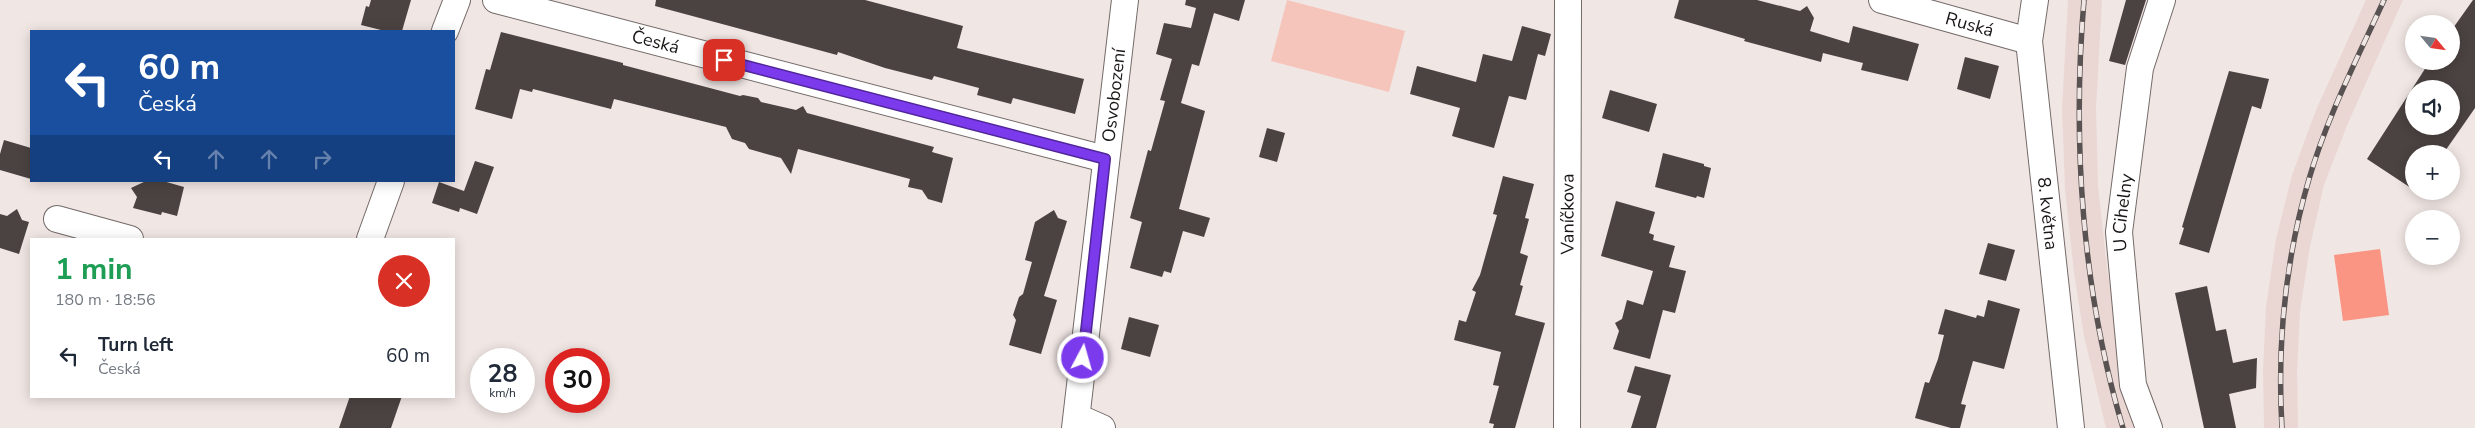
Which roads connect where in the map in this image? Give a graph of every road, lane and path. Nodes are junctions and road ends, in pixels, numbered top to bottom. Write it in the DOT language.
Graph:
graph roads {
  1 [pos="457,0"];
  2 [pos="496,0"];
  3 [pos="1125,0"];
  4 [pos="1568,0"];
  5 [pos="1882,0"];
  6 [pos="2035,0"];
  7 [pos="2162,0"];
  8 [pos="445,30"];
  9 [pos="2029,41"];
  10 [pos="1105,159"];
  11 [pos="391,182"];
  12 [pos="57,219"];
  13 [pos="126,238"];
  14 [pos="370,238"];
  15 [pos="1076,423"];
  16 [pos="1102,428"];
  17 [pos="1567,428"];
  18 [pos="2071,428"];
  19 [pos="2149,428"];
  1 -- 8 [label="street"];
  2 -- 10 [label="street, Česká"];
  3 -- 10 [label="street, Osvobození"];
  4 -- 17 [label="street, Vaníčkova"];
  5 -- 9 [label="street, Ruská"];
  6 -- 9 [label="street, 8. května"];
  7 -- 19 [label="street, U Cihelny"];
  9 -- 18 [label="street, 8. května"];
  10 -- 15 [label="street, Osvobození"];
  11 -- 14 [label="street"];
  12 -- 13 [label="street"];
  15 -- 16 [label="street"];
}
